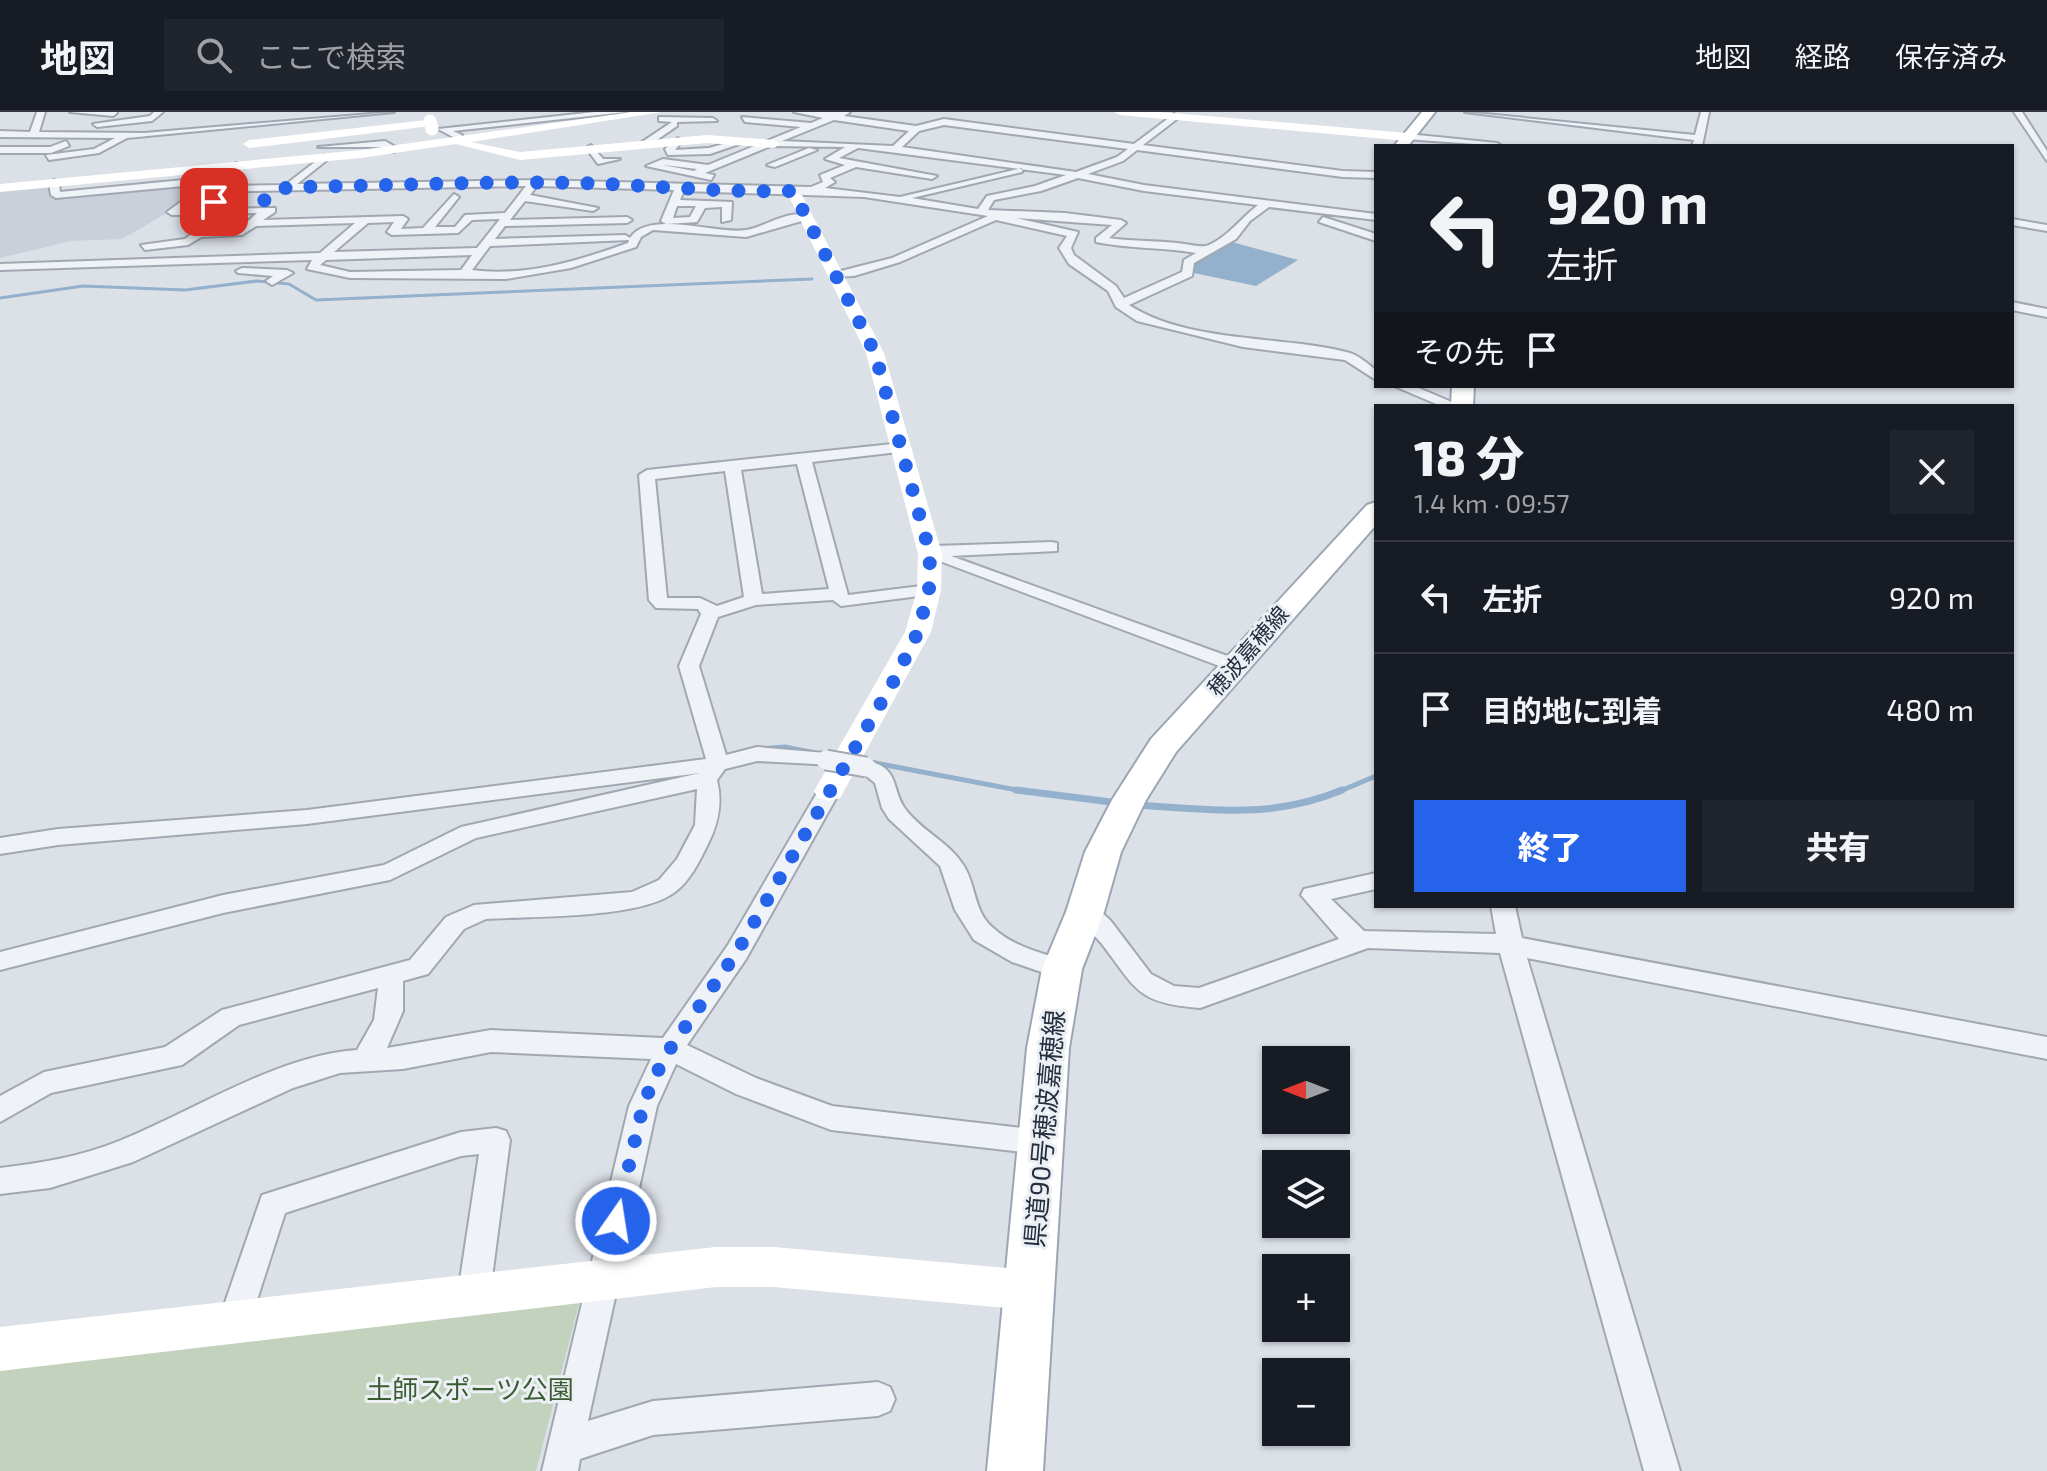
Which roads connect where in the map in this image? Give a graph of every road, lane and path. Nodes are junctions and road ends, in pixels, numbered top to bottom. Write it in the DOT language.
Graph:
graph roads {
  1 [pos="41,112"];
  2 [pos="74,112"];
  3 [pos="130,112"];
  4 [pos="390,112"];
  5 [pos="540,112"];
  6 [pos="550,112"];
  7 [pos="622,112"];
  8 [pos="798,112"];
  9 [pos="1120,112"];
  10 [pos="1429,112"];
  11 [pos="1469,112"];
  12 [pos="1705,112"];
  13 [pos="2018,112"];
  14 [pos="370,113"];
  15 [pos="842,114"];
  16 [pos="1613,115"];
  17 [pos="659,116"];
  18 [pos="712,116"];
  19 [pos="749,116"];
  20 [pos="1179,116"];
  21 [pos="158,117"];
  22 [pos="339,118"];
  23 [pos="429,120"];
  24 [pos="177,121"];
  25 [pos="17,123"];
  26 [pos="283,123"];
  27 [pos="674,124"];
  28 [pos="225,126"];
  29 [pos="814,127"];
  30 [pos="1606,127"];
  31 [pos="734,128"];
  32 [pos="1016,131"];
  33 [pos="78,132"];
  34 [pos="912,132"];
  35 [pos="55,133"];
  36 [pos="36,134"];
  37 [pos="0,135"];
  38 [pos="14,135"];
  39 [pos="378,135"];
  40 [pos="147,136"];
  41 [pos="126,137"];
  42 [pos="102,138"];
  43 [pos="456,139"];
  44 [pos="935,139"];
  45 [pos="701,140"];
  46 [pos="678,141"];
  47 [pos="1005,141"];
  48 [pos="1404,142"];
  49 [pos="1698,142"];
  50 [pos="645,144"];
  51 [pos="827,144"];
  52 [pos="859,144"];
  53 [pos="1486,144"];
  54 [pos="239,145"];
  55 [pos="143,146"];
  56 [pos="731,146"];
  57 [pos="1132,146"];
  58 [pos="390,147"];
  59 [pos="2,148"];
  60 [pos="591,148"];
  61 [pos="746,148"];
  62 [pos="766,148"];
  63 [pos="895,149"];
  64 [pos="719,150"];
  65 [pos="993,151"];
  66 [pos="323,153"];
  67 [pos="685,153"];
  68 [pos="63,155"];
  69 [pos="33,156"];
  70 [pos="962,157"];
  71 [pos="2047,158"];
  72 [pos="113,159"];
  73 [pos="615,159"];
  74 [pos="732,159"];
  75 [pos="982,161"];
  76 [pos="596,163"];
  77 [pos="855,164"];
  78 [pos="236,166"];
  79 [pos="1034,166"];
  80 [pos="708,168"];
  81 [pos="547,170"];
  82 [pos="814,170"];
  83 [pos="513,171"];
  84 [pos="697,173"];
  85 [pos="302,175"];
  86 [pos="1076,175"];
  87 [pos="1374,175"];
  88 [pos="827,176"];
  89 [pos="932,176"];
  90 [pos="220,178"];
  91 [pos="399,181"];
  92 [pos="863,182"];
  93 [pos="54,183"];
  94 [pos="534,183"];
  95 [pos="790,184"];
  96 [pos="581,186"];
  97 [pos="287,187"];
  98 [pos="0,188"];
  99 [pos="680,188"];
  100 [pos="203,189"];
  101 [pos="716,190"];
  102 [pos="523,196"];
  103 [pos="454,197"];
  104 [pos="906,197"];
  105 [pos="186,202"];
  106 [pos="676,203"];
  107 [pos="1270,204"];
  108 [pos="702,205"];
  109 [pos="265,207"];
  110 [pos="631,207"];
  111 [pos="593,208"];
  112 [pos="324,209"];
  113 [pos="226,211"];
  114 [pos="981,212"];
  115 [pos="998,216"];
  116 [pos="507,217"];
  117 [pos="1374,217"];
  118 [pos="2047,217"];
  119 [pos="807,218"];
  120 [pos="365,220"];
  121 [pos="627,220"];
  122 [pos="726,220"];
  123 [pos="2014,222"];
  124 [pos="253,223"];
  125 [pos="2041,227"];
  126 [pos="426,231"];
  127 [pos="351,232"];
  128 [pos="198,234"];
  129 [pos="285,234"];
  130 [pos="635,237"];
  131 [pos="1374,237"];
  132 [pos="337,245"];
  133 [pos="246,247"];
  134 [pos="483,247"];
  135 [pos="1207,251"];
  136 [pos="327,255"];
  137 [pos="230,258"];
  138 [pos="120,260"];
  139 [pos="564,261"];
  140 [pos="0,267"];
  141 [pos="468,267"];
  142 [pos="837,275"];
  143 [pos="272,281"];
  144 [pos="1120,304"];
  145 [pos="2014,306"];
  146 [pos="2047,313"];
  147 [pos="1374,375"];
  148 [pos="1406,388"];
  149 [pos="1449,404"];
  150 [pos="902,448"];
  151 [pos="803,458"];
  152 [pos="732,465"];
  153 [pos="1374,512"];
  154 [pos="1051,547"];
  155 [pos="930,552"];
  156 [pos="929,590"];
  157 [pos="754,600"];
  158 [pos="841,601"];
  159 [pos="710,614"];
  160 [pos="1237,666"];
  161 [pos="712,772"];
  162 [pos="829,791"];
  163 [pos="1129,800"];
  164 [pos="0,846"];
  165 [pos="1374,881"];
  166 [pos="1503,908"];
  167 [pos="1085,912"];
  168 [pos="1361,941"];
  169 [pos="1511,946"];
  170 [pos="0,961"];
  171 [pos="1062,969"];
  172 [pos="389,975"];
  173 [pos="2047,1048"];
  174 [pos="670,1049"];
  175 [pos="365,1060"];
  176 [pos="0,1110"];
  177 [pos="1039,1142"];
  178 [pos="0,1181"];
  179 [pos="602,1278"];
  180 [pos="1030,1290"];
  181 [pos="474,1293"];
  182 [pos="235,1320"];
  183 [pos="0,1349"];
  184 [pos="878,1399"];
  185 [pos="563,1458"];
  186 [pos="1015,1471"];
  187 [pos="1662,1471"];
  1 -- 36 [label="street"];
  2 -- 3 [label="street"];
  4 -- 14 [label="street"];
  5 -- 6 [label="street"];
  5 -- 54 [label="street"];
  7 -- 43 [label="street"];
  8 -- 15 [label="street"];
  9 -- 20 [label="street"];
  10 -- 48 [label="main road"];
  11 -- 30 [label="street"];
  12 -- 49 [label="street"];
  13 -- 71 [label="street"];
  14 -- 22 [label="street"];
  14 -- 26 [label="street"];
  15 -- 29 [label="street"];
  15 -- 34 [label="street"];
  16 -- 30 [label="street"];
  17 -- 18 [label="street"];
  17 -- 43 [label="street"];
  18 -- 45 [label="street"];
  19 -- 29 [label="street"];
  19 -- 31 [label="street"];
  20 -- 48 [label="street"];
  20 -- 57 [label="street"];
  21 -- 24 [label="street"];
  21 -- 33 [label="street"];
  22 -- 26 [label="street"];
  22 -- 28 [label="street"];
  23 -- 43 [label="street"];
  25 -- 38 [label="street"];
  26 -- 28 [label="street"];
  27 -- 50 [label="street"];
  28 -- 40 [label="street"];
  29 -- 62 [label="street"];
  30 -- 49 [label="street"];
  32 -- 34 [label="street"];
  32 -- 47 [label="street"];
  32 -- 57 [label="street"];
  33 -- 35 [label="street"];
  33 -- 42 [label="street"];
  33 -- 69 [label="street"];
  34 -- 44 [label="street"];
  34 -- 63 [label="street"];
  35 -- 36 [label="street"];
  35 -- 41 [label="street"];
  35 -- 69 [label="street"];
  36 -- 38 [label="street"];
  36 -- 59 [label="street"];
  37 -- 38 [label="street"];
  38 -- 59 [label="street"];
  39 -- 58 [label="street"];
  40 -- 41 [label="street"];
  40 -- 55 [label="street"];
  41 -- 42 [label="street"];
  41 -- 68 [label="street"];
  42 -- 68 [label="street"];
  43 -- 58 [label="street"];
  43 -- 83 [label="street"];
  45 -- 46 [label="street"];
  45 -- 61 [label="street"];
  46 -- 50 [label="street"];
  46 -- 67 [label="street"];
  48 -- 53 [label="street"];
  50 -- 60 [label="street"];
  51 -- 52 [label="street"];
  51 -- 62 [label="street"];
  51 -- 95 [label="street"];
  52 -- 63 [label="street"];
  52 -- 77 [label="street"];
  56 -- 61 [label="street"];
  56 -- 62 [label="street"];
  56 -- 64 [label="street"];
  57 -- 86 [label="street"];
  57 -- 87 [label="street"];
  58 -- 66 [label="street"];
  59 -- 69 [label="street"];
  60 -- 73 [label="street"];
  60 -- 83 [label="street"];
  61 -- 62 [label="street"];
  61 -- 64 [label="street"];
  61 -- 74 [label="street"];
  62 -- 95 [label="street"];
  63 -- 70 [label="street"];
  64 -- 67 [label="street"];
  65 -- 75 [label="street"];
  66 -- 78 [label="street"];
  66 -- 85 [label="street"];
  67 -- 74 [label="street"];
  68 -- 69 [label="street"];
  69 -- 72 [label="street"];
  70 -- 75 [label="street"];
  70 -- 89 [label="street"];
  74 -- 80 [label="street"];
  75 -- 79 [label="street"];
  76 -- 96 [label="street"];
  77 -- 88 [label="street"];
  77 -- 89 [label="street"];
  78 -- 90 [label="street"];
  78 -- 93 [label="street"];
  79 -- 86 [label="street"];
  79 -- 104 [label="street"];
  80 -- 84 [label="street"];
  80 -- 84 [label="street"];
  81 -- 83 [label="street"];
  82 -- 88 [label="street"];
  83 -- 91 [label="street"];
  83 -- 94 [label="street"];
  84 -- 101 [label="street"];
  85 -- 90 [label="street"];
  85 -- 91 [label="street"];
  85 -- 97 [label="street"];
  86 -- 107 [label="street"];
  86 -- 114 [label="street"];
  88 -- 92 [label="street"];
  88 -- 95 [label="street"];
  89 -- 104 [label="street"];
  90 -- 93 [label="street"];
  90 -- 100 [label="street"];
  91 -- 97 [label="street"];
  93 -- 98 [label="street"];
  94 -- 96 [label="street"];
  94 -- 102 [label="street"];
  95 -- 101 [label="street"];
  95 -- 104 [label="street"];
  95 -- 119 [label="street"];
  96 -- 99 [label="street"];
  97 -- 100 [label="street"];
  97 -- 109 [label="street"];
  99 -- 101 [label="street"];
  99 -- 106 [label="street"];
  100 -- 105 [label="street"];
  102 -- 103 [label="street"];
  102 -- 111 [label="street"];
  102 -- 116 [label="street"];
  103 -- 109 [label="street"];
  103 -- 126 [label="street"];
  104 -- 114 [label="street"];
  105 -- 109 [label="street"];
  105 -- 113 [label="street"];
  106 -- 108 [label="street"];
  106 -- 108 [label="street"];
  107 -- 117 [label="street"];
  107 -- 131 [label="street"];
  107 -- 135 [label="street"];
  108 -- 122 [label="street"];
  109 -- 112 [label="street"];
  109 -- 113 [label="street"];
  109 -- 124 [label="street"];
  110 -- 111 [label="street"];
  111 -- 116 [label="street"];
  113 -- 128 [label="street"];
  114 -- 115 [label="street"];
  115 -- 135 [label="street"];
  115 -- 142 [label="street"];
  115 -- 144 [label="street"];
  116 -- 121 [label="street"];
  116 -- 126 [label="street"];
  116 -- 134 [label="street"];
  118 -- 125 [label="street"];
  119 -- 130 [label="street"];
  119 -- 142 [label="street"];
  120 -- 124 [label="street"];
  120 -- 126 [label="street"];
  120 -- 127 [label="street"];
  123 -- 125 [label="street"];
  124 -- 128 [label="street"];
  127 -- 129 [label="street"];
  127 -- 132 [label="street"];
  128 -- 138 [label="street"];
  130 -- 134 [label="street"];
  130 -- 141 [label="street"];
  132 -- 133 [label="street"];
  132 -- 136 [label="street"];
  134 -- 136 [label="street"];
  134 -- 141 [label="street"];
  135 -- 144 [label="street"];
  136 -- 137 [label="street"];
  136 -- 141 [label="street"];
  137 -- 138 [label="street"];
  137 -- 143 [label="street"];
  138 -- 140 [label="street"];
  139 -- 141 [label="street"];
  142 -- 150 [label="street"];
  144 -- 147 [label="street"];
  145 -- 146 [label="street"];
  148 -- 149 [label="street"];
  150 -- 151 [label="street"];
  150 -- 155 [label="street"];
  151 -- 152 [label="street"];
  151 -- 157 [label="street"];
  152 -- 157 [label="street"];
  152 -- 159 [label="street"];
  153 -- 160 [label="main road, 穂波嘉穂線"];
  154 -- 155 [label="street"];
  155 -- 156 [label="street"];
  155 -- 160 [label="street"];
  156 -- 158 [label="street"];
  156 -- 162 [label="street"];
  157 -- 159 [label="street"];
  159 -- 161 [label="street"];
  160 -- 163 [label="main road, 穂波嘉穂線"];
  161 -- 164 [label="street"];
  161 -- 170 [label="street"];
  161 -- 171 [label="street, bridge"];
  161 -- 172 [label="street"];
  162 -- 174 [label="street"];
  163 -- 167 [label="main road, 県道90号穂波嘉穂線"];
  165 -- 168 [label="street"];
  166 -- 169 [label="street"];
  167 -- 168 [label="street"];
  167 -- 171 [label="main road, 県道90号穂波嘉穂線"];
  168 -- 169 [label="street"];
  169 -- 173 [label="street"];
  169 -- 187 [label="street"];
  171 -- 177 [label="main road, 県道90号穂波嘉穂線"];
  172 -- 175 [label="street"];
  172 -- 176 [label="street"];
  174 -- 175 [label="street"];
  174 -- 177 [label="street"];
  174 -- 179 [label="street"];
  175 -- 178 [label="street"];
  177 -- 180 [label="main road, 県道90号穂波嘉穂線"];
  179 -- 180 [label="street"];
  179 -- 181 [label="street"];
  179 -- 185 [label="street"];
  180 -- 186 [label="main road, 県道90号穂波嘉穂線"];
  181 -- 182 [label="street"];
  181 -- 182 [label="street"];
  182 -- 183 [label="street"];
  184 -- 185 [label="street"];
}
